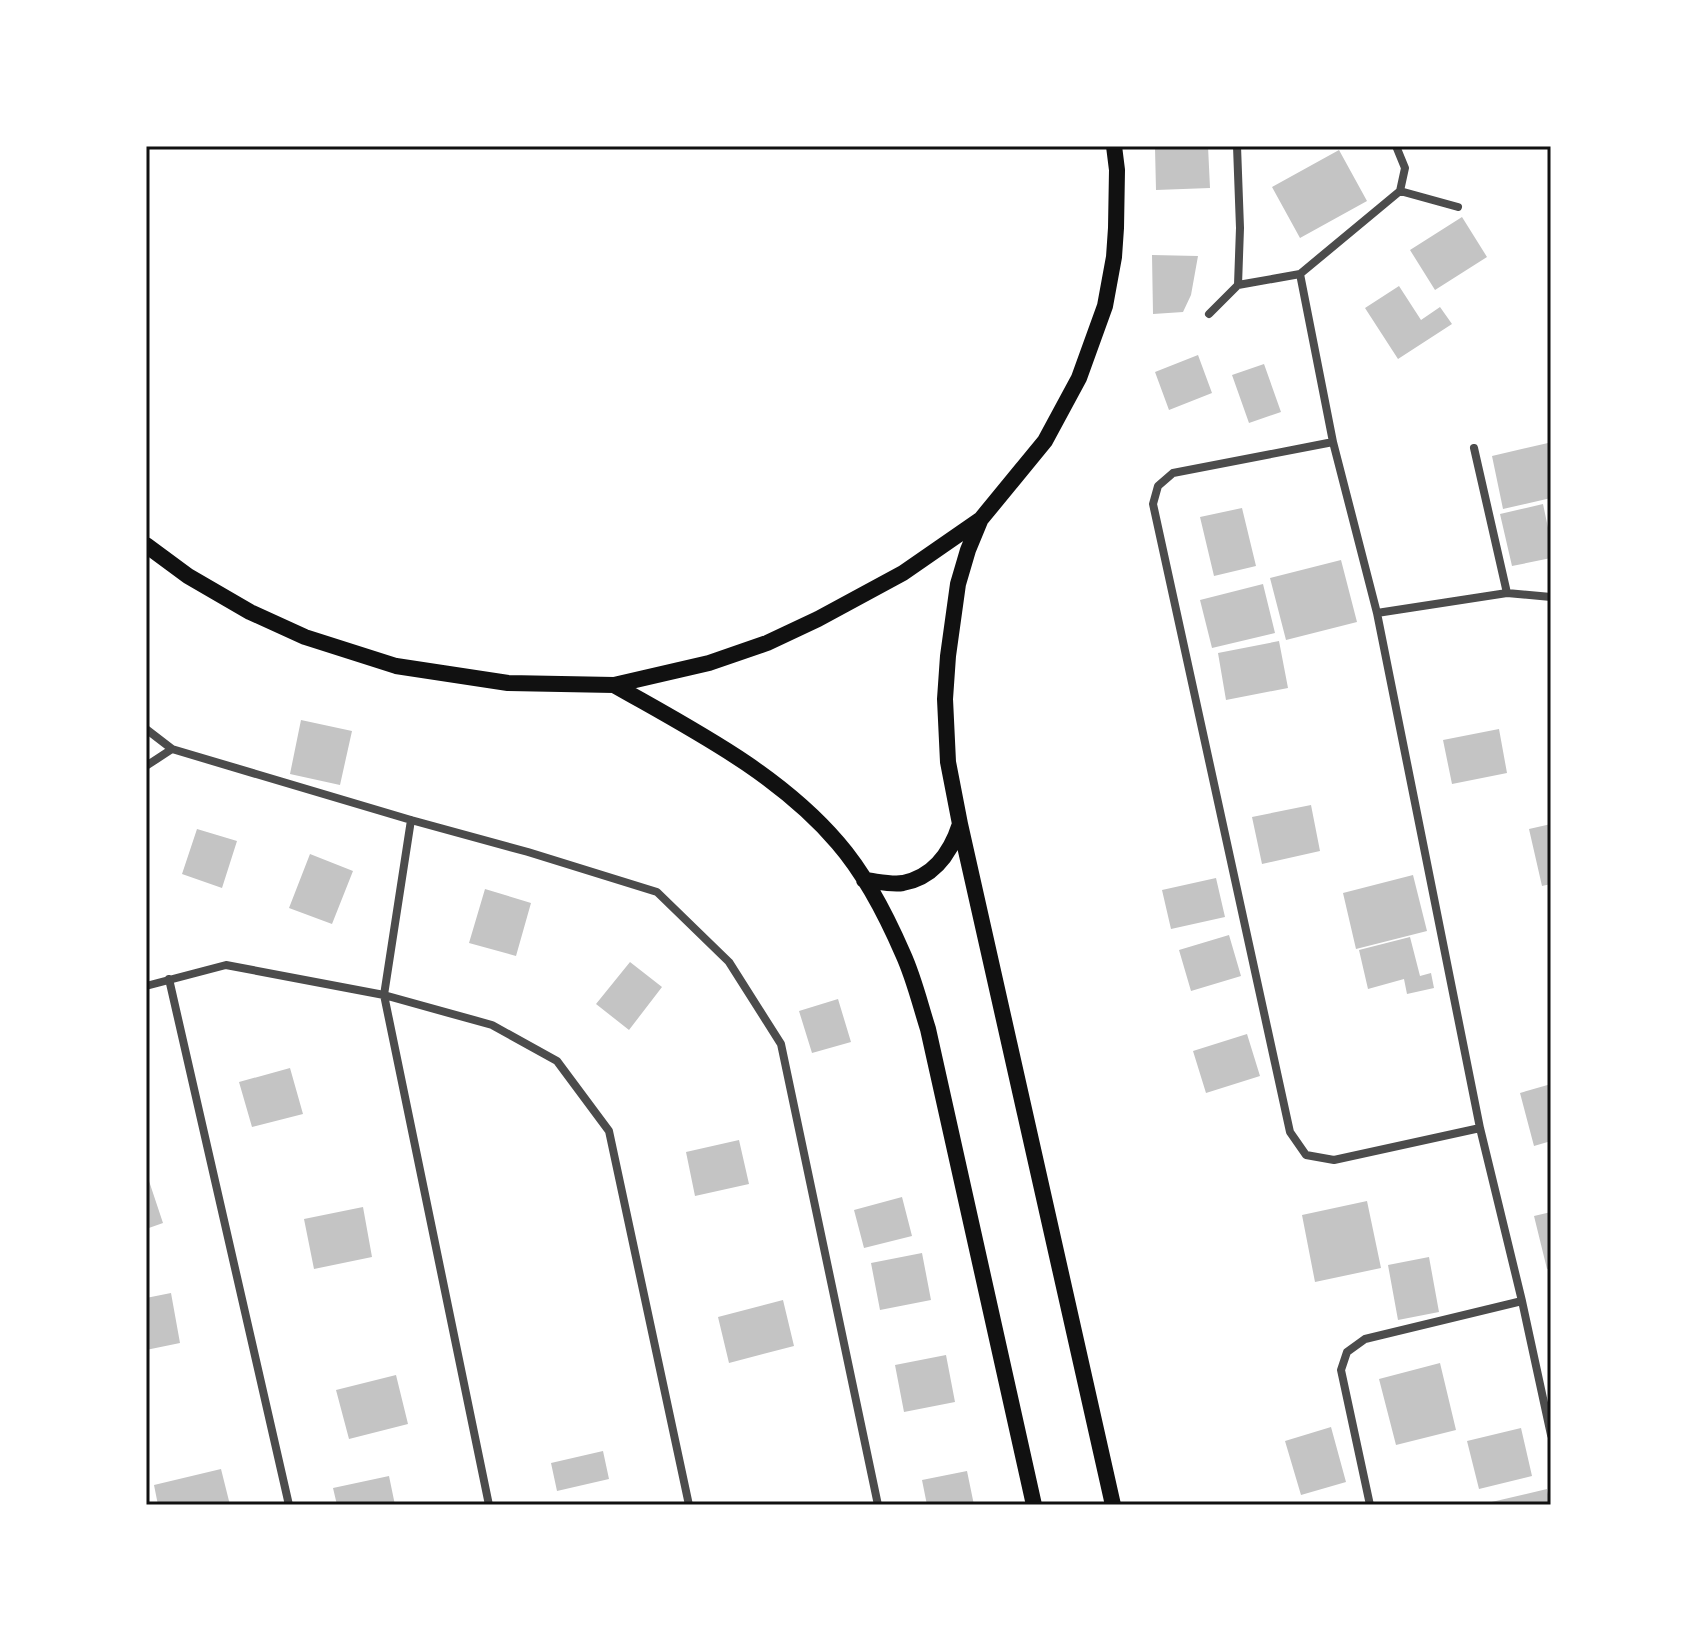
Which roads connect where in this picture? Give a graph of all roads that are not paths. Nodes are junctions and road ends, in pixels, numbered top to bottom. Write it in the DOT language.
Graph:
graph roads {
  1 [pos="1114,146"];
  2 [pos="1237,146"];
  3 [pos="1396,146"];
  4 [pos="1400,191"];
  5 [pos="1458,207"];
  6 [pos="1300,274"];
  7 [pos="1238,285"];
  8 [pos="1209,314"];
  9 [pos="1333,442"];
  10 [pos="1474,448"];
  11 [pos="981,519"];
  12 [pos="146,545"];
  13 [pos="1507,593"];
  14 [pos="1551,597"];
  15 [pos="1377,613"];
  16 [pos="614,685"];
  17 [pos="146,729"];
  18 [pos="172,749"];
  19 [pos="146,766"];
  20 [pos="411,820"];
  21 [pos="960,824"];
  22 [pos="864,880"];
  23 [pos="169,979"];
  24 [pos="146,986"];
  25 [pos="384,995"];
  26 [pos="1480,1128"];
  27 [pos="1522,1301"];
  28 [pos="1551,1435"];
  29 [pos="289,1505"];
  30 [pos="489,1505"];
  31 [pos="689,1505"];
  32 [pos="878,1505"];
  33 [pos="1034,1505"];
  34 [pos="1113,1505"];
  35 [pos="1370,1505"];
  1 -- 11 [label="main road"];
  2 -- 7 [label="street"];
  3 -- 4 [label="street"];
  4 -- 5 [label="street"];
  4 -- 6 [label="street"];
  6 -- 7 [label="street"];
  6 -- 9 [label="street"];
  7 -- 8 [label="street"];
  9 -- 15 [label="street"];
  9 -- 26 [label="street"];
  10 -- 13 [label="street"];
  11 -- 16 [label="main road"];
  11 -- 21 [label="main road"];
  12 -- 16 [label="main road"];
  13 -- 14 [label="street"];
  13 -- 15 [label="street"];
  15 -- 26 [label="street"];
  16 -- 22 [label="main road"];
  17 -- 18 [label="street"];
  18 -- 19 [label="street"];
  18 -- 20 [label="street"];
  20 -- 25 [label="street"];
  20 -- 32 [label="street"];
  21 -- 22 [label="main road"];
  21 -- 34 [label="main road"];
  22 -- 33 [label="main road"];
  23 -- 24 [label="street"];
  23 -- 25 [label="street"];
  23 -- 29 [label="street"];
  25 -- 30 [label="street"];
  25 -- 31 [label="street"];
  26 -- 27 [label="street"];
  27 -- 28 [label="street"];
  27 -- 35 [label="street"];
}
